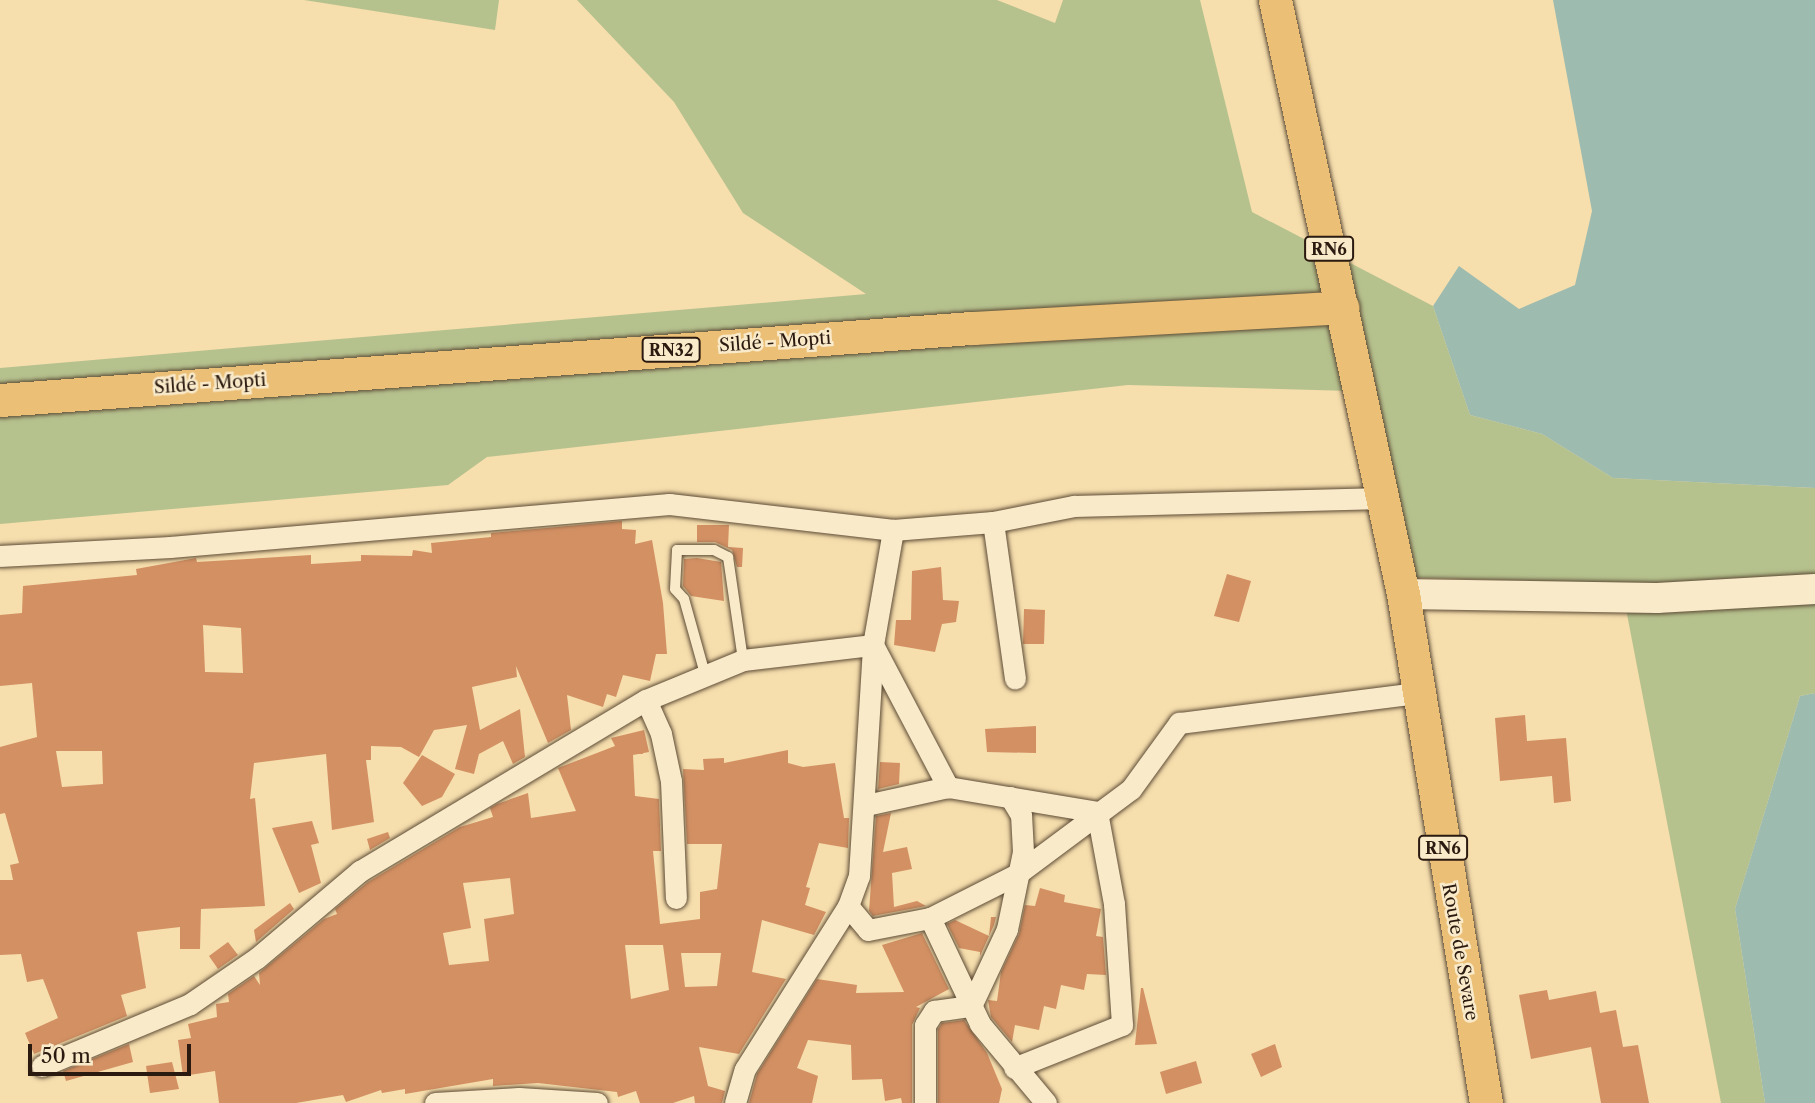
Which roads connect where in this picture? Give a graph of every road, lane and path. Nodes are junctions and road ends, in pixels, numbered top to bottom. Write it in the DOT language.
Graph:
graph roads {
  1 [pos="1275,0"];
  2 [pos="1342,307"];
  3 [pos="0,400"];
  4 [pos="1383,498"];
  5 [pos="993,522"];
  6 [pos="892,530"];
  7 [pos="0,556"];
  8 [pos="1815,589"];
  9 [pos="1403,594"];
  10 [pos="873,645"];
  11 [pos="743,660"];
  12 [pos="705,674"];
  13 [pos="1015,678"];
  14 [pos="1416,693"];
  15 [pos="646,700"];
  16 [pos="948,787"];
  17 [pos="1010,797"];
  18 [pos="866,805"];
  19 [pos="1097,812"];
  20 [pos="1017,874"];
  21 [pos="676,898"];
  22 [pos="848,906"];
  23 [pos="930,918"];
  24 [pos="971,1006"];
  25 [pos="42,1066"];
  26 [pos="1014,1068"];
  27 [pos="436,1103"];
  28 [pos="597,1103"];
  29 [pos="735,1103"];
  30 [pos="925,1103"];
  31 [pos="1046,1103"];
  32 [pos="1486,1103"];
  1 -- 2 [label="main road, RN6"];
  2 -- 3 [label="main road, Sildé - Mopti / RN32"];
  2 -- 4 [label="main road, RN6"];
  4 -- 5 [label="street"];
  4 -- 9 [label="main road, RN6"];
  5 -- 6 [label="street"];
  5 -- 13 [label="street"];
  6 -- 7 [label="street"];
  6 -- 10 [label="street"];
  8 -- 9 [label="main road"];
  9 -- 14 [label="main road, Route de Sevare / RN6"];
  10 -- 11 [label="street"];
  10 -- 16 [label="street"];
  10 -- 18 [label="street"];
  11 -- 12 [label="street"];
  11 -- 12 [label="lane"];
  12 -- 15 [label="street"];
  14 -- 19 [label="street"];
  14 -- 32 [label="main road, Route de Sevare / RN6"];
  15 -- 21 [label="street"];
  15 -- 25 [label="street"];
  16 -- 17 [label="street"];
  16 -- 18 [label="street"];
  17 -- 19 [label="street"];
  17 -- 20 [label="street"];
  18 -- 22 [label="street"];
  19 -- 20 [label="street"];
  19 -- 26 [label="street"];
  20 -- 23 [label="street"];
  20 -- 24 [label="street"];
  22 -- 23 [label="street"];
  22 -- 29 [label="street"];
  23 -- 24 [label="street"];
  24 -- 26 [label="street"];
  24 -- 30 [label="street"];
  26 -- 31 [label="street"];
  27 -- 28 [label="street"];
}
